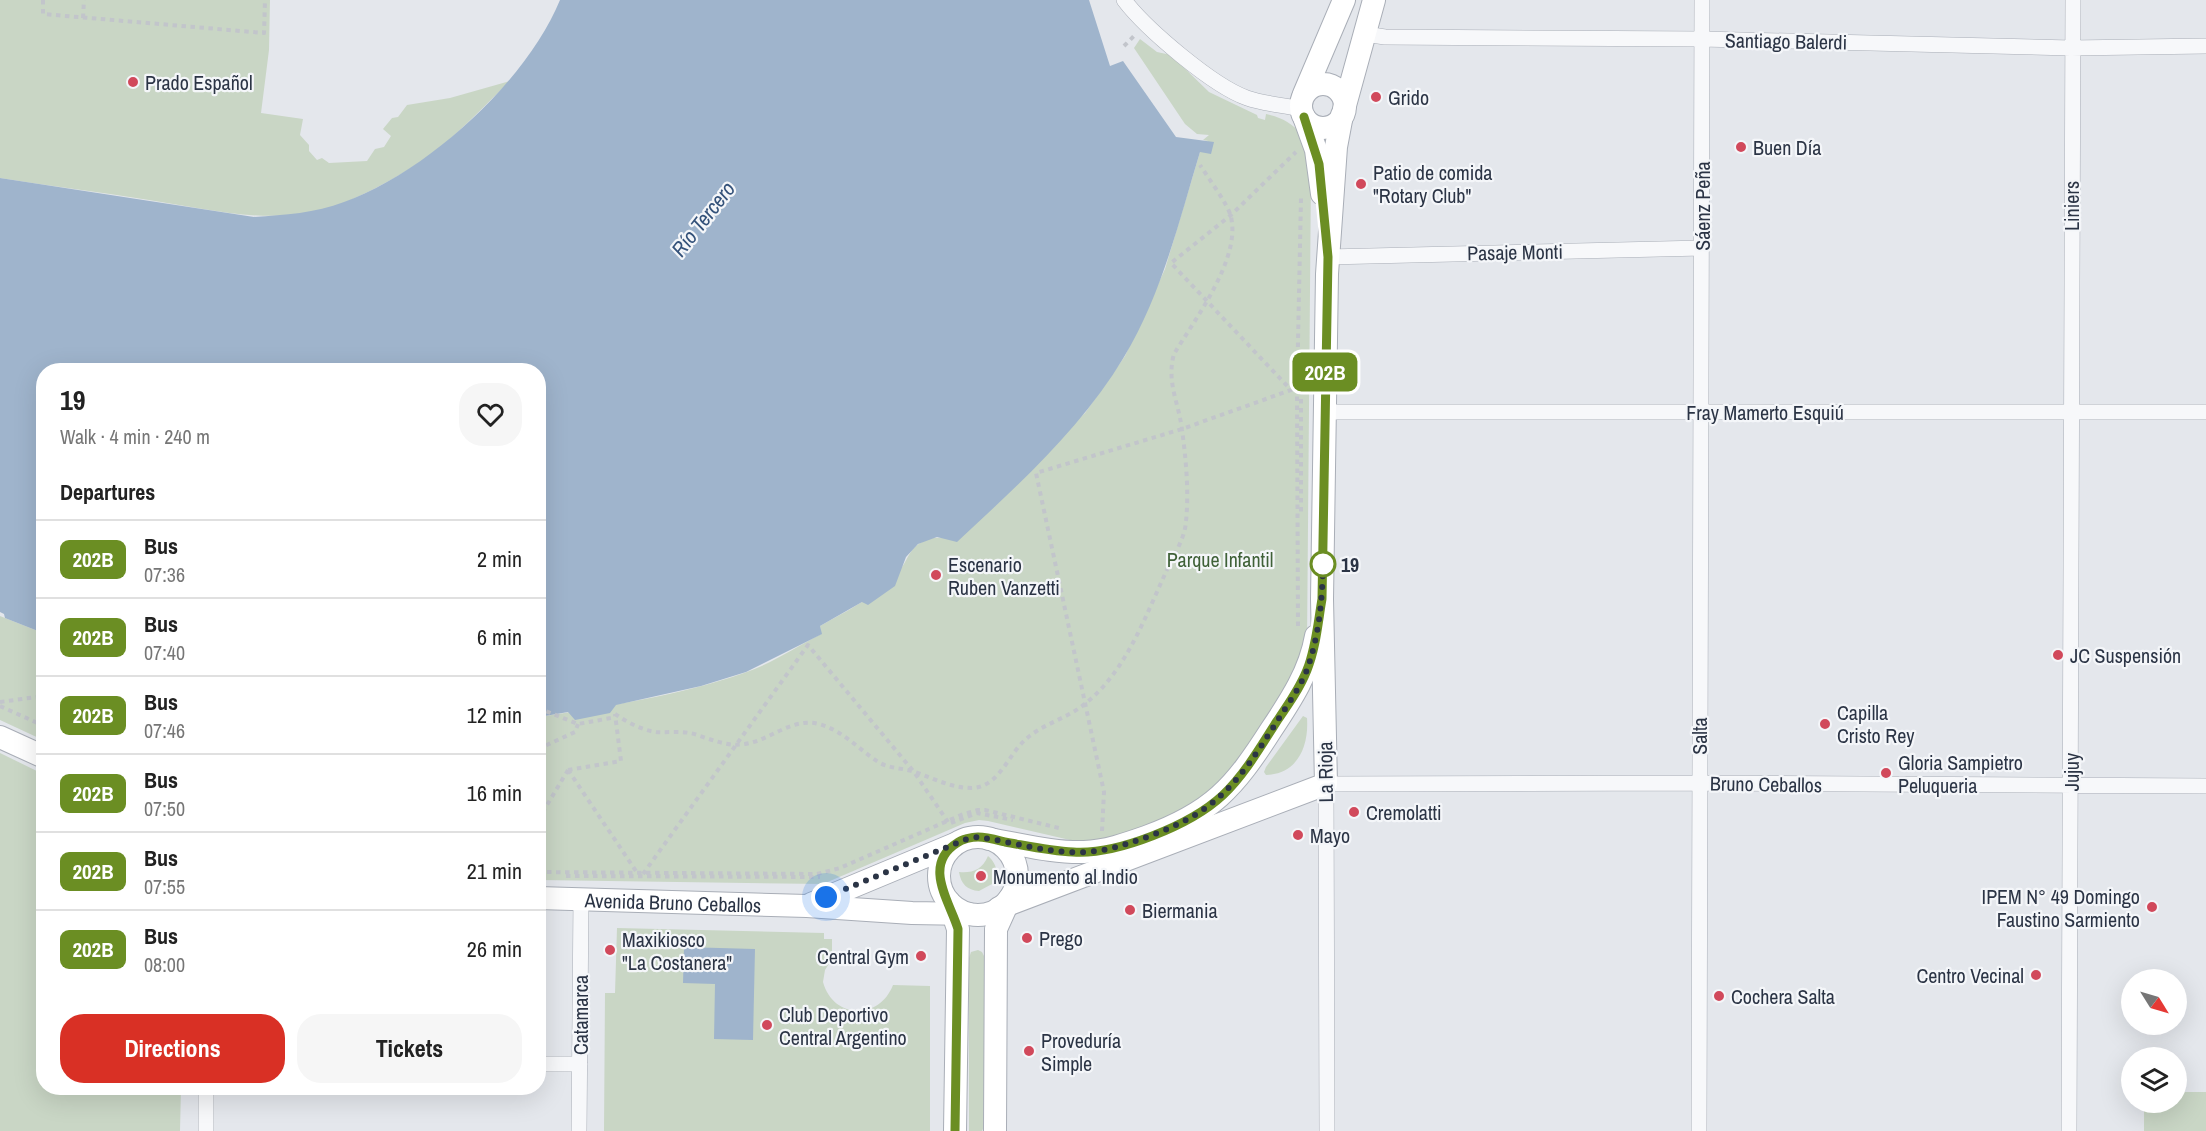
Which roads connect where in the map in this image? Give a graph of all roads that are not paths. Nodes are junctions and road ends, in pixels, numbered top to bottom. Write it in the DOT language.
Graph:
graph roads {
  1 [pos="1124,0"];
  2 [pos="1344,0"];
  3 [pos="1374,0"];
  4 [pos="1702,0"];
  5 [pos="2073,0"];
  6 [pos="1365,34"];
  7 [pos="1702,39"];
  8 [pos="2206,45"];
  9 [pos="2071,48"];
  10 [pos="1303,107"];
  11 [pos="1343,112"];
  12 [pos="1702,248"];
  13 [pos="1328,257"];
  14 [pos="1324,412"];
  15 [pos="1701,412"];
  16 [pos="2070,412"];
  17 [pos="2206,412"];
  18 [pos="1322,599"];
  19 [pos="0,737"];
  20 [pos="36,754"];
  21 [pos="1699,783"];
  22 [pos="1326,784"];
  23 [pos="2206,786"];
  24 [pos="2071,787"];
  25 [pos="951,829"];
  26 [pos="989,838"];
  27 [pos="546,898"];
  28 [pos="580,898"];
  29 [pos="1005,904"];
  30 [pos="807,906"];
  31 [pos="957,909"];
  32 [pos="546,1064"];
  33 [pos="580,1064"];
  34 [pos="206,1095"];
  35 [pos="206,1131"];
  36 [pos="579,1131"];
  37 [pos="955,1131"];
  38 [pos="995,1131"];
  39 [pos="1327,1131"];
  40 [pos="1699,1131"];
  41 [pos="2070,1131"];
  1 -- 10 [label="street"];
  2 -- 10 [label="main road"];
  3 -- 6 [label="main road"];
  4 -- 7 [label="street, Sáenz Peña"];
  5 -- 9 [label="street, Liniers"];
  6 -- 7 [label="street, Santiago Balerdi"];
  6 -- 11 [label="main road"];
  7 -- 9 [label="street, Santiago Balerdi"];
  7 -- 12 [label="street, Sáenz Peña"];
  8 -- 9 [label="street, Santiago Balerdi"];
  9 -- 16 [label="street, Liniers"];
  10 -- 11 [label="main road"];
  10 -- 11 [label="main road"];
  10 -- 13 [label="main road"];
  11 -- 13 [label="main road"];
  12 -- 13 [label="street, Pasaje Monti"];
  12 -- 15 [label="street, Sáenz Peña"];
  13 -- 14 [label="main road, La Rioja"];
  14 -- 15 [label="street, Fray Mamerto Esquiú"];
  14 -- 18 [label="main road, La Rioja"];
  15 -- 16 [label="street, Fray Mamerto Esquiú"];
  15 -- 21 [label="street, Salta"];
  16 -- 17 [label="street, Fray Mamerto Esquiú"];
  16 -- 24 [label="street, Jujuy"];
  18 -- 22 [label="main road, La Rioja"];
  18 -- 26 [label="main road"];
  19 -- 20 [label="main road"];
  21 -- 22 [label="street, Bruno Ceballos"];
  21 -- 24 [label="street, Bruno Ceballos"];
  21 -- 40 [label="street, Salta"];
  22 -- 29 [label="main road"];
  22 -- 39 [label="street, La Rioja"];
  23 -- 24 [label="street, Bruno Ceballos"];
  24 -- 41 [label="street, Jujuy"];
  25 -- 26 [label="main road"];
  25 -- 30 [label="main road, Avenida Bruno Ceballos"];
  25 -- 31 [label="main road"];
  26 -- 29 [label="main road"];
  27 -- 28 [label="main road, Avenida Bruno Ceballos"];
  28 -- 30 [label="main road, Avenida Bruno Ceballos"];
  28 -- 33 [label="street, Catamarca"];
  29 -- 31 [label="main road"];
  29 -- 38 [label="main road"];
  30 -- 31 [label="main road, Avenida Bruno Ceballos"];
  31 -- 37 [label="main road"];
  32 -- 33 [label="street"];
  33 -- 36 [label="street, Catamarca"];
  34 -- 35 [label="street"];
}
